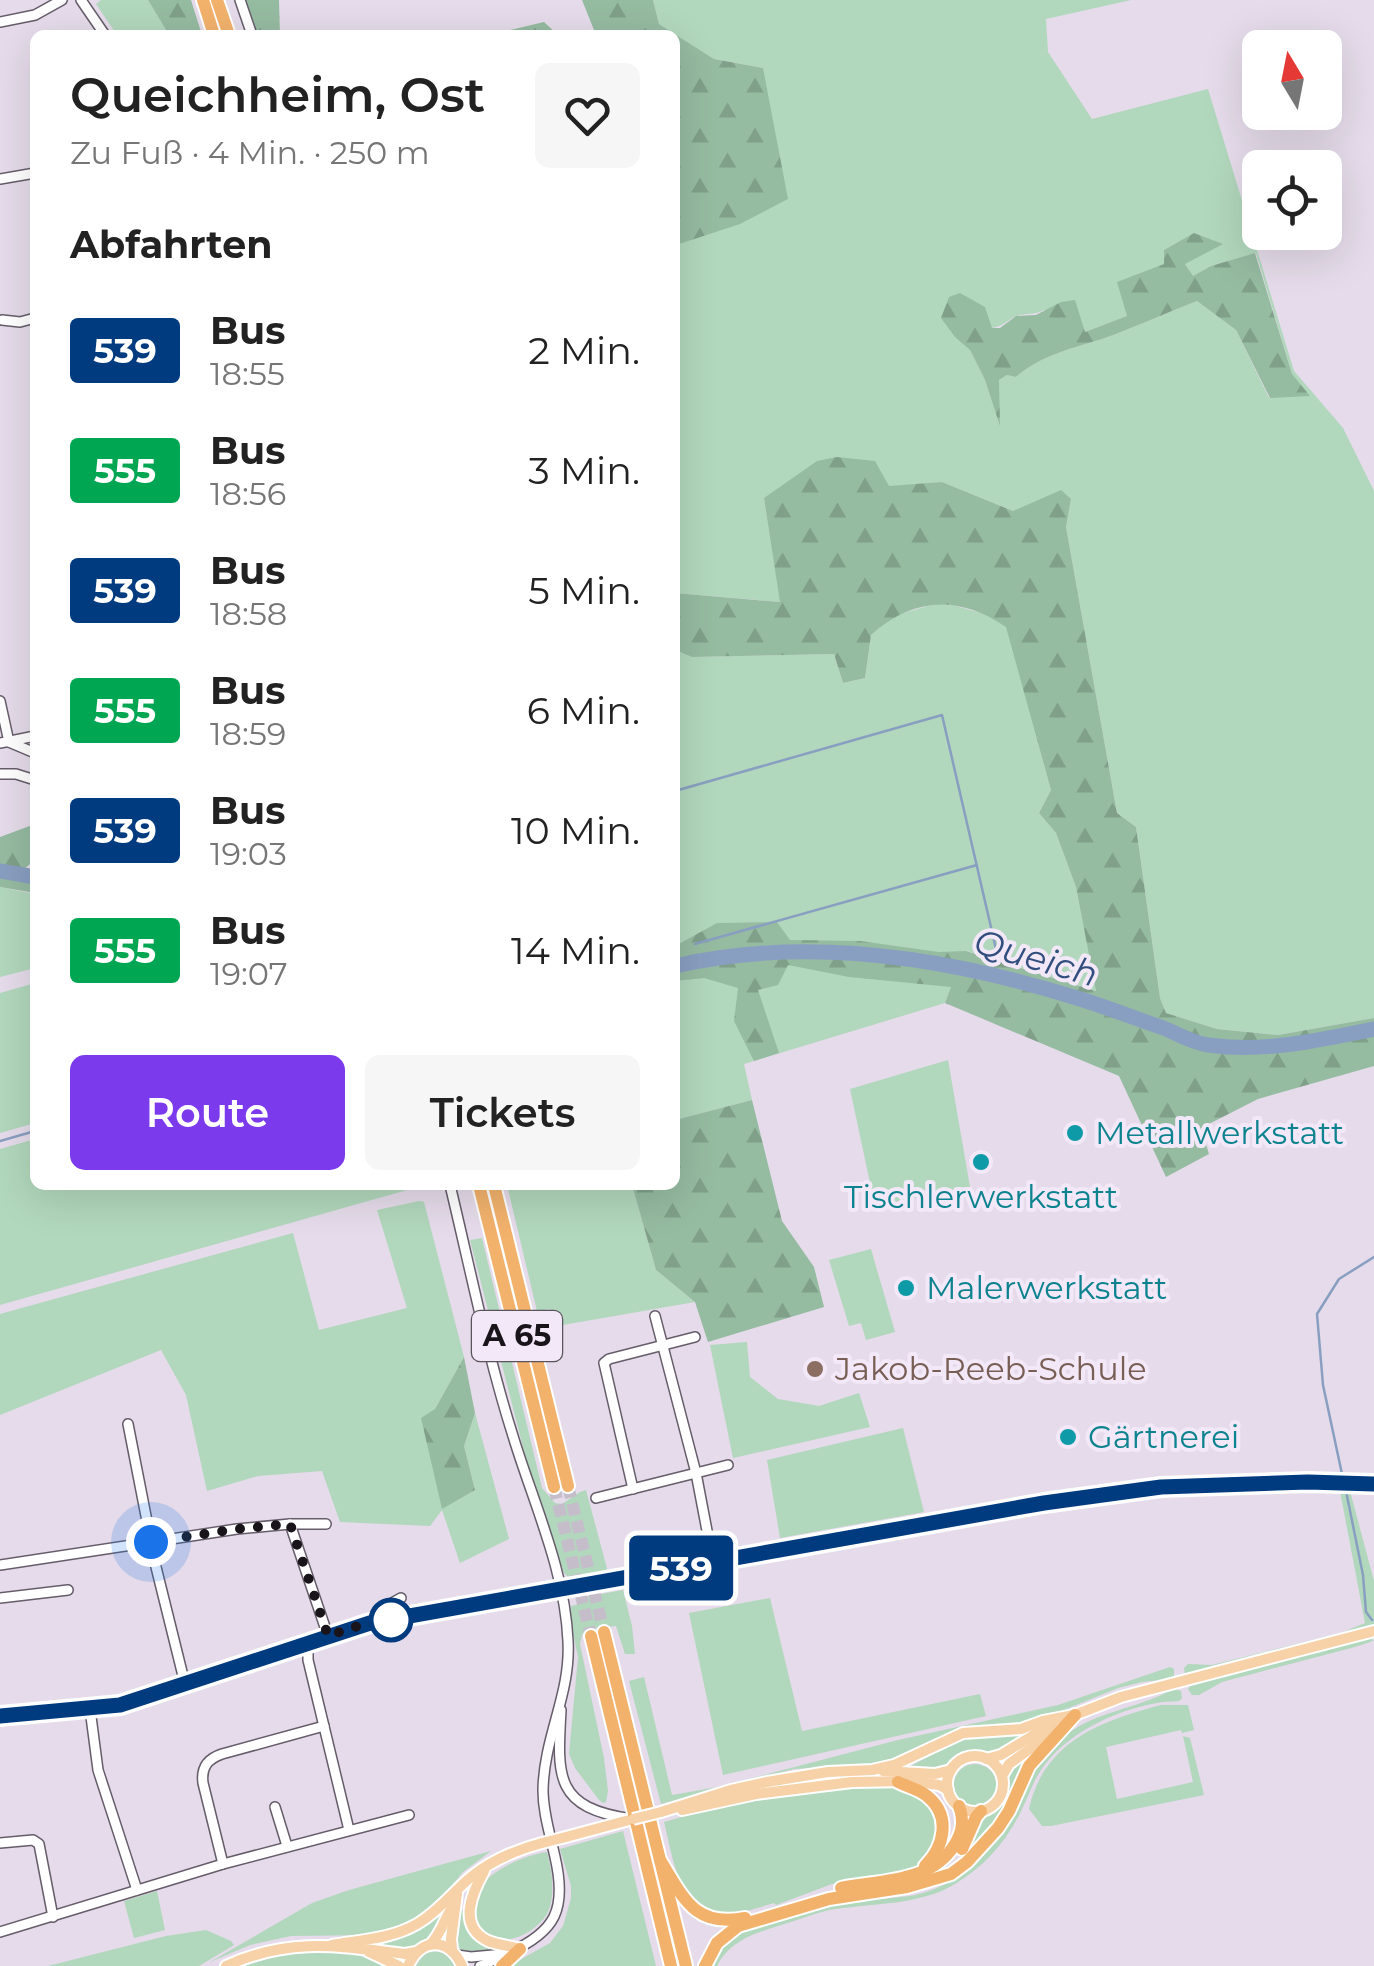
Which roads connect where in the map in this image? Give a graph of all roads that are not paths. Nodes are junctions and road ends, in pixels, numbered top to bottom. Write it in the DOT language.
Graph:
graph roads {
  1 [pos="62,0"];
  2 [pos="81,0"];
  3 [pos="202,0"];
  4 [pos="217,0"];
  5 [pos="240,0"];
  6 [pos="0,22"];
  7 [pos="102,30"];
  8 [pos="212,30"];
  9 [pos="227,30"];
  10 [pos="250,30"];
  11 [pos="30,174"];
  12 [pos="0,180"];
  13 [pos="30,319"];
  14 [pos="2,320"];
  15 [pos="0,701"];
  16 [pos="30,737"];
  17 [pos="5,743"];
  18 [pos="30,752"];
  19 [pos="0,774"];
  20 [pos="30,778"];
  21 [pos="451,1190"];
  22 [pos="481,1190"];
  23 [pos="495,1190"];
  24 [pos="655,1316"];
  25 [pos="696,1338"];
  26 [pos="664,1346"];
  27 [pos="128,1424"];
  28 [pos="728,1464"];
  29 [pos="696,1473"];
  30 [pos="1374,1484"];
  31 [pos="632,1489"];
  32 [pos="596,1498"];
  33 [pos="290,1524"];
  34 [pos="326,1524"];
  35 [pos="151,1542"];
  36 [pos="713,1562"];
  37 [pos="0,1565"];
  38 [pos="68,1590"];
  39 [pos="560,1590"];
  40 [pos="0,1598"];
  41 [pos="401,1598"];
  42 [pos="370,1623"];
  43 [pos="1374,1631"];
  44 [pos="328,1636"];
  45 [pos="308,1642"];
  46 [pos="185,1684"];
  47 [pos="562,1697"];
  48 [pos="90,1709"];
  49 [pos="1075,1715"];
  50 [pos="0,1716"];
  51 [pos="324,1726"];
  52 [pos="986,1758"];
  53 [pos="872,1770"];
  54 [pos="951,1770"];
  55 [pos="1002,1776"];
  56 [pos="898,1782"];
  57 [pos="948,1790"];
  58 [pos="959,1806"];
  59 [pos="275,1807"];
  60 [pos="980,1811"];
  61 [pos="661,1812"];
  62 [pos="410,1816"];
  63 [pos="614,1820"];
  64 [pos="348,1830"];
  65 [pos="0,1843"];
  66 [pos="287,1846"];
  67 [pos="660,1860"];
  68 [pos="223,1864"];
  69 [pos="486,1866"];
  70 [pos="919,1879"];
  71 [pos="136,1890"];
  72 [pos="456,1898"];
  73 [pos="53,1917"];
  74 [pos="0,1932"];
  75 [pos="332,1945"];
  76 [pos="430,1945"];
  77 [pos="520,1948"];
  78 [pos="363,1949"];
  79 [pos="416,1952"];
  80 [pos="457,1957"];
  81 [pos="503,1960"];
  82 [pos="226,1966"];
  83 [pos="400,1966"];
  84 [pos="408,1966"];
  85 [pos="480,1966"];
  86 [pos="671,1966"];
  87 [pos="686,1966"];
  88 [pos="705,1966"];
  1 -- 6 [label="street"];
  2 -- 7 [label="street"];
  3 -- 8 [label="highway"];
  4 -- 9 [label="highway"];
  5 -- 10 [label="street"];
  11 -- 12 [label="street"];
  13 -- 14 [label="street"];
  15 -- 17 [label="street"];
  16 -- 17 [label="street"];
  17 -- 18 [label="street"];
  19 -- 20 [label="street"];
  21 -- 39 [label="street"];
  22 -- 23 [label="highway, A 65"];
  24 -- 26 [label="street"];
  25 -- 26 [label="street"];
  26 -- 29 [label="street"];
  26 -- 31 [label="street"];
  27 -- 35 [label="street"];
  28 -- 29 [label="street"];
  29 -- 31 [label="street"];
  29 -- 36 [label="street"];
  30 -- 36 [label="street"];
  31 -- 32 [label="street"];
  33 -- 34 [label="street"];
  33 -- 35 [label="street"];
  33 -- 44 [label="street"];
  35 -- 37 [label="street"];
  35 -- 46 [label="street"];
  36 -- 39 [label="street"];
  38 -- 40 [label="street"];
  39 -- 42 [label="street"];
  39 -- 47 [label="street"];
  41 -- 42 [label="street"];
  42 -- 44 [label="street"];
  43 -- 49 [label="main road"];
  44 -- 45 [label="street"];
  45 -- 46 [label="street"];
  45 -- 51 [label="street"];
  46 -- 48 [label="street"];
  47 -- 63 [label="street"];
  47 -- 77 [label="street"];
  48 -- 50 [label="street"];
  48 -- 71 [label="street"];
  49 -- 52 [label="main road"];
  49 -- 53 [label="main road"];
  49 -- 55 [label="main road"];
  49 -- 70 [label="highway"];
  51 -- 64 [label="street"];
  51 -- 68 [label="street"];
  52 -- 54 [label="main road"];
  52 -- 55 [label="main road"];
  53 -- 54 [label="main road"];
  53 -- 61 [label="main road"];
  54 -- 57 [label="main road"];
  55 -- 60 [label="main road"];
  56 -- 57 [label="main road"];
  56 -- 61 [label="main road"];
  56 -- 70 [label="highway"];
  57 -- 58 [label="main road"];
  58 -- 60 [label="main road"];
  58 -- 70 [label="highway"];
  59 -- 66 [label="street"];
  60 -- 70 [label="highway"];
  61 -- 63 [label="main road, bridge"];
  62 -- 64 [label="street"];
  63 -- 69 [label="main road, bridge"];
  64 -- 66 [label="street"];
  65 -- 73 [label="street"];
  66 -- 68 [label="street"];
  67 -- 70 [label="highway"];
  67 -- 86 [label="highway"];
  67 -- 87 [label="highway"];
  68 -- 71 [label="street"];
  69 -- 72 [label="main road"];
  69 -- 77 [label="main road"];
  70 -- 88 [label="highway"];
  71 -- 73 [label="street"];
  72 -- 75 [label="main road"];
  72 -- 76 [label="main road"];
  72 -- 80 [label="main road"];
  73 -- 74 [label="street"];
  75 -- 78 [label="main road"];
  75 -- 82 [label="main road"];
  76 -- 79 [label="main road"];
  76 -- 80 [label="main road"];
  77 -- 81 [label="highway"];
  78 -- 79 [label="main road"];
  78 -- 83 [label="main road"];
  79 -- 84 [label="main road"];
  80 -- 81 [label="street"];
  81 -- 85 [label="street"];
}
